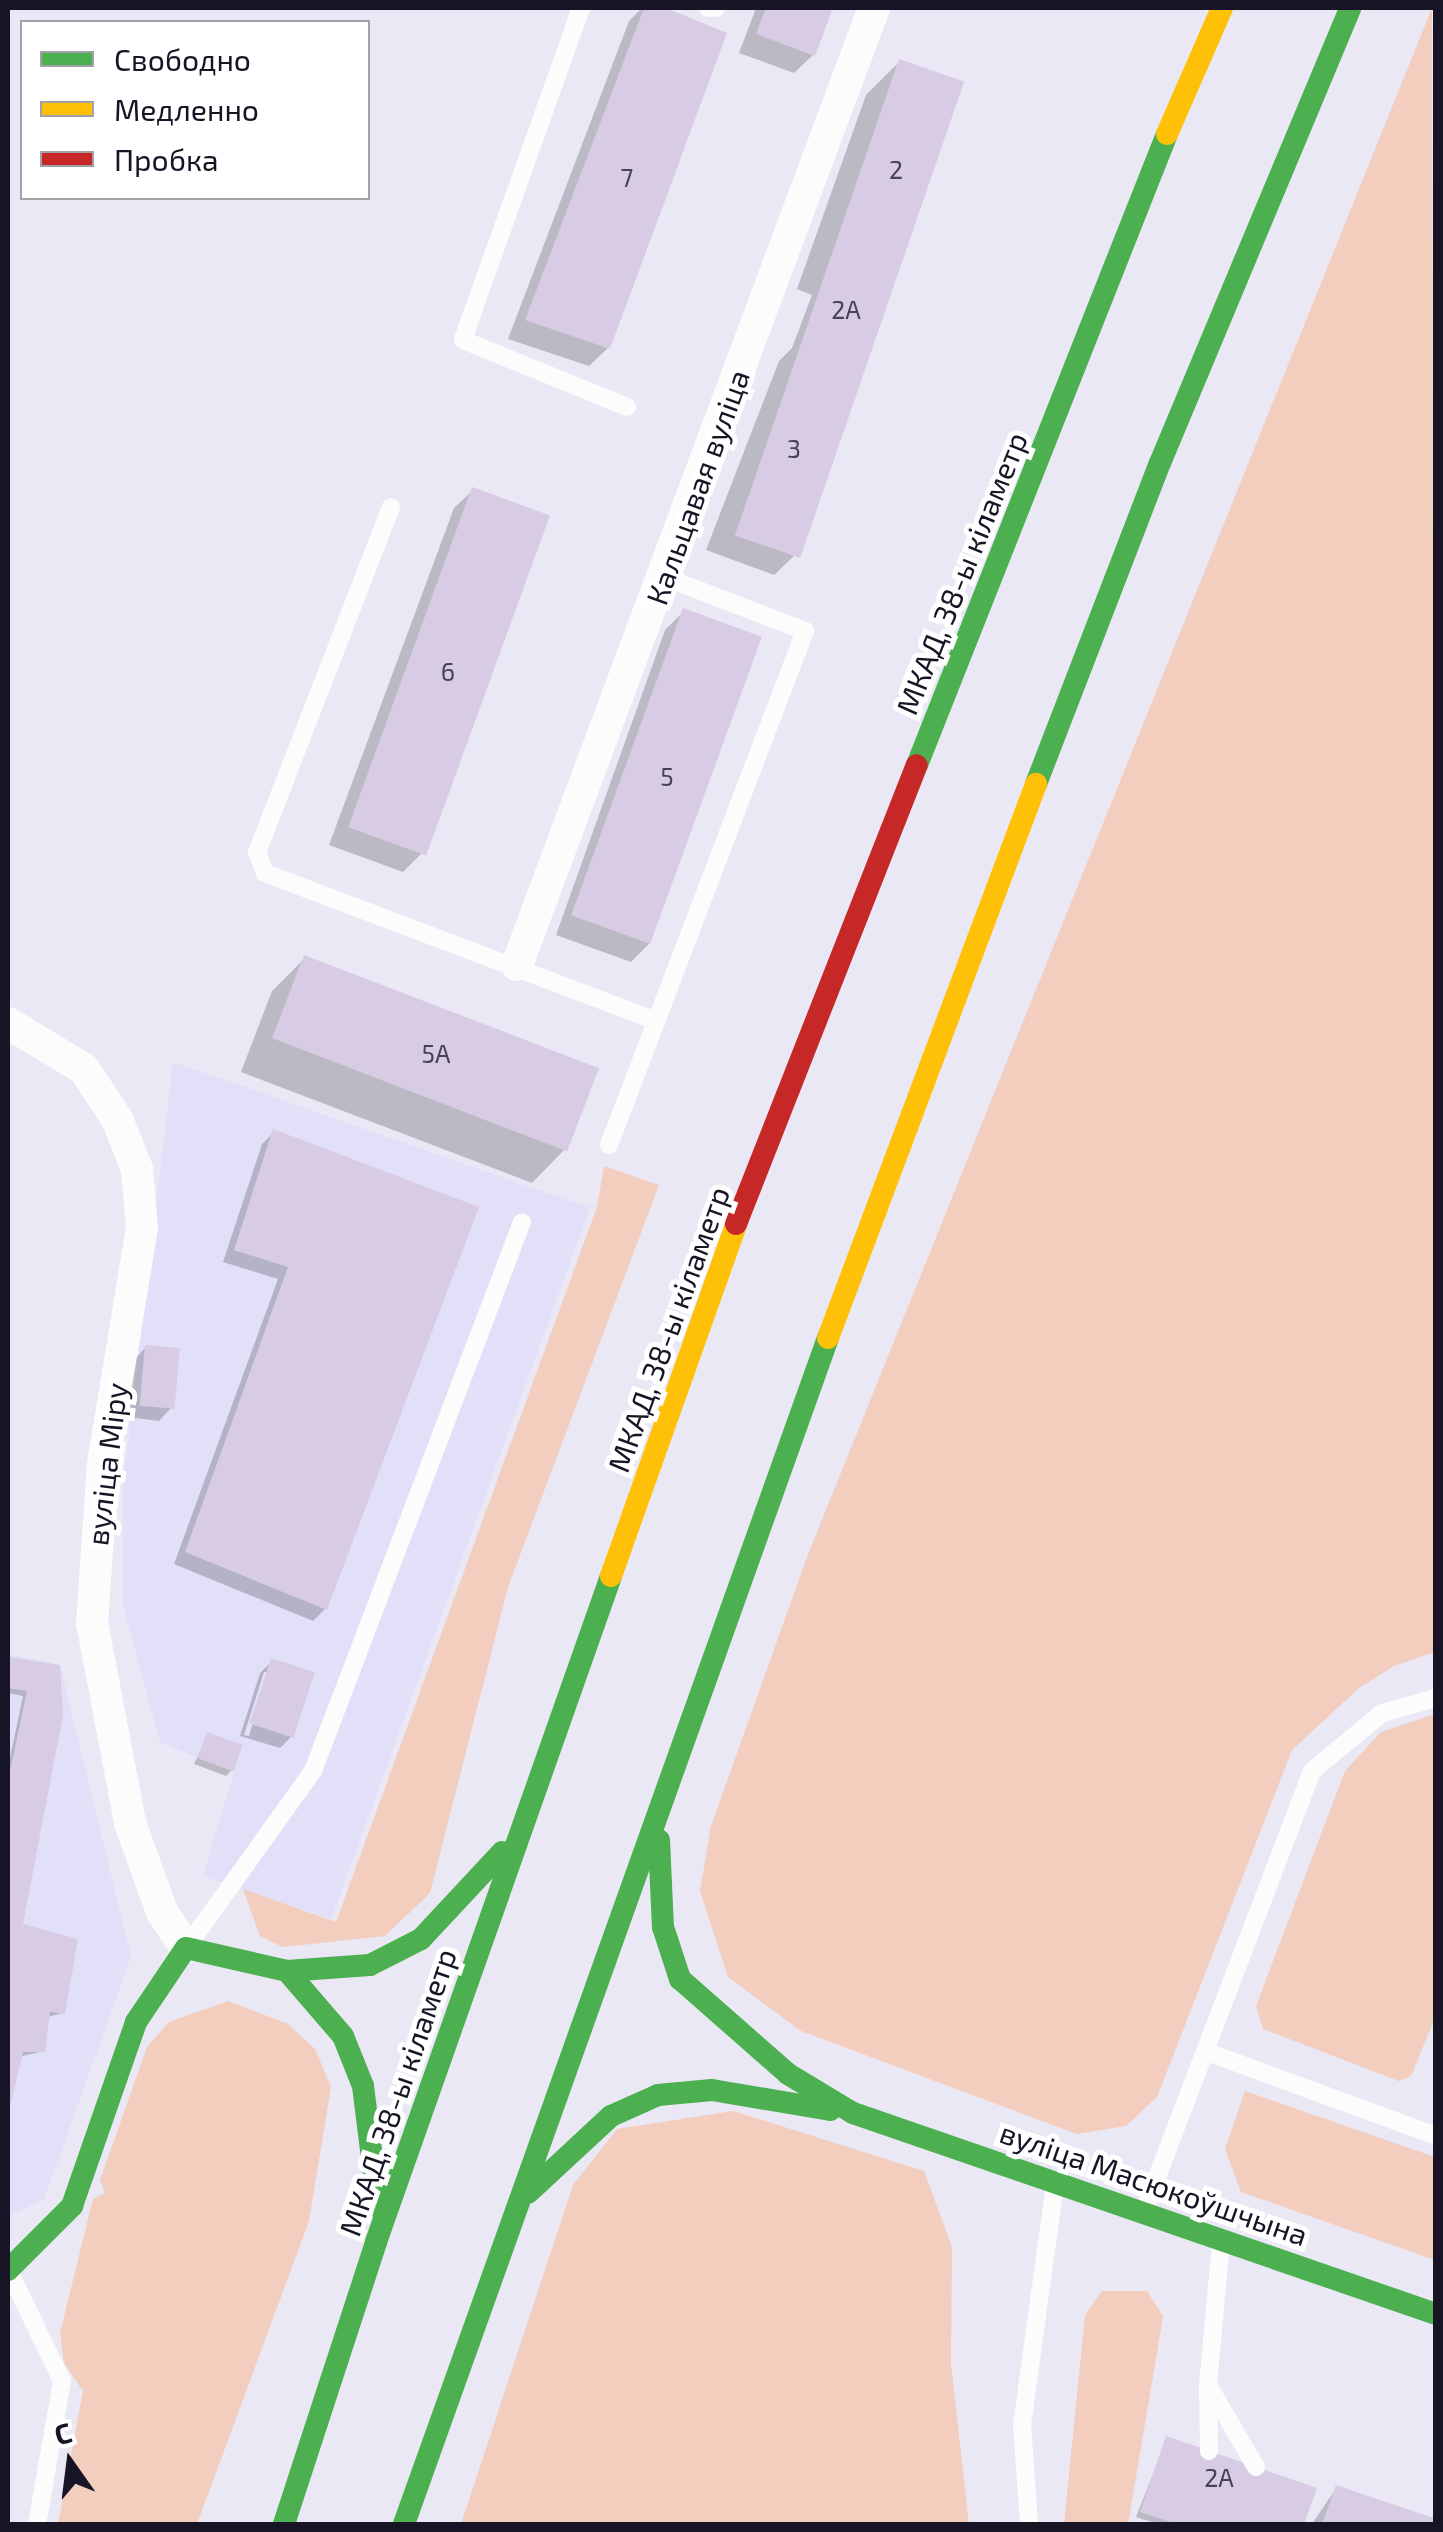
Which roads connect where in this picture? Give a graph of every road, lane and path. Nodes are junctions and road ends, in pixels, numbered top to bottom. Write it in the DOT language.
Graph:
graph roads {
  1 [pos="581,8"];
  2 [pos="874,8"];
  3 [pos="1222,8"];
  4 [pos="1350,8"];
  5 [pos="627,407"];
  6 [pos="391,507"];
  7 [pos="664,578"];
  8 [pos="517,965"];
  9 [pos="657,1021"];
  10 [pos="8,1023"];
  11 [pos="609,1146"];
  12 [pos="522,1222"];
  13 [pos="1436,1698"];
  14 [pos="662,1800"];
  15 [pos="523,1826"];
  16 [pos="186,1948"];
  17 [pos="287,1971"];
  18 [pos="1207,2052"];
  19 [pos="853,2112"];
  20 [pos="1436,2136"];
  21 [pos="1055,2180"];
  22 [pos="515,2208"];
  23 [pos="1144,2211"];
  24 [pos="1222,2237"];
  25 [pos="376,2242"];
  26 [pos="8,2272"];
  27 [pos="1436,2314"];
  28 [pos="1208,2385"];
  29 [pos="1210,2451"];
  30 [pos="1256,2467"];
  31 [pos="38,2524"];
  32 [pos="284,2524"];
  33 [pos="404,2524"];
  34 [pos="1030,2524"];
  1 -- 5 [label="lane"];
  2 -- 7 [label="street, Кальцавая вуліца"];
  3 -- 15 [label="main road, МКАД, 38-ы кіламетр"];
  4 -- 14 [label="main road"];
  6 -- 8 [label="lane"];
  7 -- 8 [label="street, Кальцавая вуліца"];
  7 -- 9 [label="lane"];
  8 -- 9 [label="lane"];
  9 -- 11 [label="lane"];
  10 -- 16 [label="street, вуліца Міру"];
  12 -- 16 [label="lane"];
  13 -- 18 [label="lane"];
  14 -- 19 [label="main road"];
  14 -- 22 [label="main road"];
  15 -- 17 [label="main road"];
  15 -- 25 [label="main road, МКАД, 38-ы кіламетр"];
  16 -- 17 [label="main road"];
  16 -- 26 [label="main road"];
  17 -- 25 [label="main road"];
  18 -- 20 [label="lane"];
  18 -- 23 [label="lane"];
  19 -- 21 [label="main road, вуліца Масюкоўшчына"];
  19 -- 22 [label="main road"];
  21 -- 23 [label="main road, вуліца Масюкоўшчына"];
  21 -- 34 [label="lane"];
  22 -- 33 [label="main road"];
  23 -- 24 [label="main road, вуліца Масюкоўшчына"];
  24 -- 27 [label="main road, вуліца Масюкоўшчына"];
  24 -- 28 [label="lane"];
  25 -- 32 [label="main road, МКАД, 38-ы кіламетр"];
  26 -- 31 [label="lane"];
  28 -- 29 [label="lane"];
  28 -- 30 [label="lane"];
}
